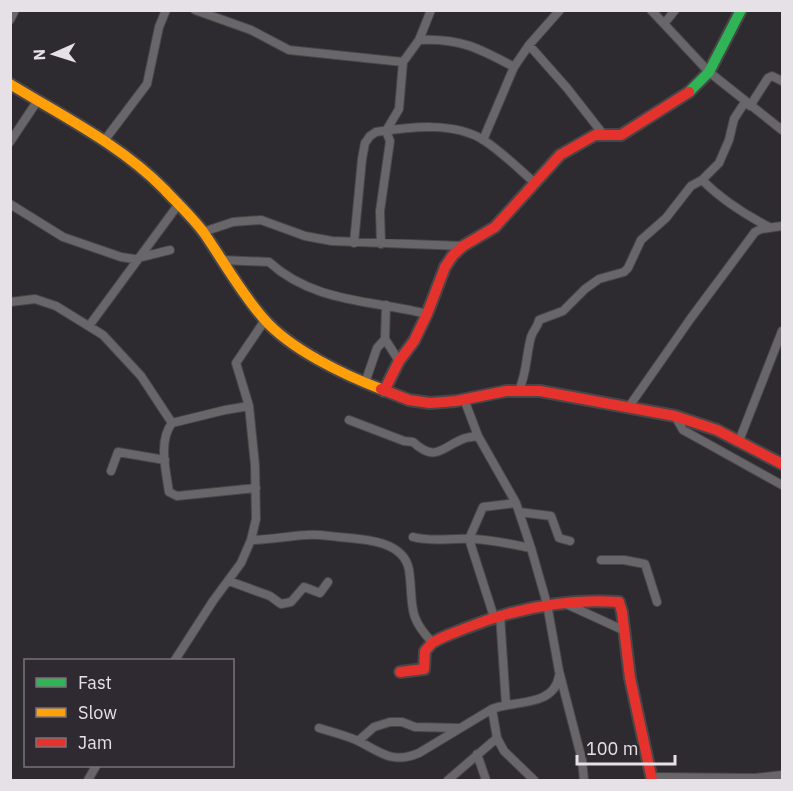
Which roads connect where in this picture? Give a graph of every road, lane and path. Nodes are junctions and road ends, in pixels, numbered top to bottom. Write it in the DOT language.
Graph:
graph roads {
  1 [pos="15,10"];
  2 [pos="166,10"];
  3 [pos="195,10"];
  4 [pos="432,10"];
  5 [pos="560,10"];
  6 [pos="651,10"];
  7 [pos="675,10"];
  8 [pos="741,10"];
  9 [pos="10,20"];
  10 [pos="664,24"];
  11 [pos="419,40"];
  12 [pos="529,45"];
  13 [pos="404,62"];
  14 [pos="514,67"];
  15 [pos="709,72"];
  16 [pos="783,81"];
  17 [pos="10,84"];
  18 [pos="38,100"];
  19 [pos="747,104"];
  20 [pos="783,130"];
  21 [pos="386,131"];
  22 [pos="603,134"];
  23 [pos="483,140"];
  24 [pos="104,141"];
  25 [pos="10,142"];
  26 [pos="702,180"];
  27 [pos="535,183"];
  28 [pos="10,204"];
  29 [pos="178,205"];
  30 [pos="770,227"];
  31 [pos="782,227"];
  32 [pos="203,231"];
  33 [pos="354,243"];
  34 [pos="381,243"];
  35 [pos="463,246"];
  36 [pos="170,250"];
  37 [pos="140,257"];
  38 [pos="222,260"];
  39 [pos="10,302"];
  40 [pos="386,305"];
  41 [pos="427,314"];
  42 [pos="265,320"];
  43 [pos="89,326"];
  44 [pos="783,331"];
  45 [pos="386,339"];
  46 [pos="399,361"];
  47 [pos="364,383"];
  48 [pos="519,390"];
  49 [pos="384,391"];
  50 [pos="464,399"];
  51 [pos="249,406"];
  52 [pos="628,408"];
  53 [pos="675,416"];
  54 [pos="349,420"];
  55 [pos="172,423"];
  56 [pos="478,436"];
  57 [pos="739,441"];
  58 [pos="165,460"];
  59 [pos="783,464"];
  60 [pos="111,471"];
  61 [pos="783,485"];
  62 [pos="256,488"];
  63 [pos="516,503"];
  64 [pos="519,512"];
  65 [pos="413,537"];
  66 [pos="469,538"];
  67 [pos="251,540"];
  68 [pos="570,541"];
  69 [pos="531,548"];
  70 [pos="601,560"];
  71 [pos="229,581"];
  72 [pos="328,582"];
  73 [pos="562,602"];
  74 [pos="657,602"];
  75 [pos="547,604"];
  76 [pos="497,616"];
  77 [pos="623,630"];
  78 [pos="432,642"];
  79 [pos="176,659"];
  80 [pos="559,671"];
  81 [pos="400,672"];
  82 [pos="506,705"];
  83 [pos="492,709"];
  84 [pos="319,728"];
  85 [pos="460,728"];
  86 [pos="497,738"];
  87 [pos="358,741"];
  88 [pos="477,754"];
  89 [pos="783,775"];
  90 [pos="586,779"];
  91 [pos="652,779"];
  92 [pos="448,780"];
  93 [pos="486,780"];
  94 [pos="534,780"];
  1 -- 9 [label="street"];
  2 -- 24 [label="street"];
  3 -- 13 [label="street"];
  4 -- 11 [label="street"];
  5 -- 12 [label="street"];
  6 -- 10 [label="street"];
  7 -- 10 [label="street"];
  8 -- 15 [label="street"];
  10 -- 15 [label="street"];
  11 -- 13 [label="street"];
  11 -- 14 [label="street"];
  12 -- 14 [label="street"];
  12 -- 22 [label="street"];
  13 -- 21 [label="street"];
  14 -- 23 [label="street"];
  15 -- 19 [label="street"];
  15 -- 22 [label="street"];
  16 -- 19 [label="street"];
  17 -- 18 [label="street"];
  18 -- 24 [label="street"];
  18 -- 25 [label="street"];
  19 -- 20 [label="street"];
  19 -- 26 [label="street"];
  21 -- 23 [label="street"];
  21 -- 33 [label="street"];
  21 -- 34 [label="street"];
  22 -- 27 [label="street"];
  23 -- 27 [label="street"];
  24 -- 29 [label="street"];
  26 -- 30 [label="street"];
  26 -- 48 [label="street"];
  27 -- 35 [label="street"];
  28 -- 37 [label="street"];
  29 -- 32 [label="street"];
  29 -- 37 [label="street"];
  30 -- 31 [label="street"];
  30 -- 52 [label="street"];
  32 -- 33 [label="street"];
  32 -- 38 [label="street"];
  33 -- 34 [label="street"];
  34 -- 35 [label="street"];
  35 -- 41 [label="street"];
  36 -- 37 [label="street"];
  37 -- 43 [label="street"];
  38 -- 40 [label="street"];
  38 -- 42 [label="street"];
  39 -- 43 [label="street"];
  40 -- 41 [label="street"];
  40 -- 45 [label="street"];
  41 -- 46 [label="street"];
  42 -- 47 [label="street"];
  42 -- 51 [label="street"];
  43 -- 55 [label="street"];
  44 -- 57 [label="street"];
  45 -- 46 [label="street"];
  45 -- 47 [label="street"];
  46 -- 49 [label="street"];
  47 -- 49 [label="street"];
  48 -- 50 [label="street"];
  48 -- 52 [label="street"];
  49 -- 50 [label="street"];
  50 -- 56 [label="street"];
  51 -- 55 [label="street"];
  51 -- 62 [label="street"];
  52 -- 53 [label="street"];
  53 -- 57 [label="street"];
  53 -- 61 [label="street"];
  54 -- 56 [label="street"];
  55 -- 58 [label="street"];
  56 -- 63 [label="street"];
  57 -- 59 [label="street"];
  58 -- 60 [label="street"];
  58 -- 62 [label="street"];
  62 -- 67 [label="street"];
  63 -- 64 [label="street"];
  63 -- 66 [label="street"];
  64 -- 68 [label="street"];
  64 -- 69 [label="street"];
  65 -- 66 [label="street"];
  66 -- 69 [label="street"];
  66 -- 76 [label="street"];
  67 -- 71 [label="street"];
  67 -- 78 [label="street"];
  69 -- 75 [label="street"];
  70 -- 74 [label="street"];
  71 -- 72 [label="street"];
  71 -- 79 [label="street"];
  73 -- 75 [label="street"];
  73 -- 77 [label="street"];
  73 -- 77 [label="street"];
  75 -- 76 [label="street"];
  75 -- 80 [label="street"];
  76 -- 78 [label="street"];
  76 -- 82 [label="street"];
  77 -- 91 [label="street"];
  78 -- 81 [label="street"];
  80 -- 82 [label="street"];
  80 -- 90 [label="street"];
  82 -- 83 [label="street"];
  83 -- 85 [label="street"];
  83 -- 86 [label="street"];
  84 -- 87 [label="street"];
  85 -- 87 [label="street"];
  85 -- 87 [label="street"];
  86 -- 88 [label="street"];
  86 -- 94 [label="street"];
  88 -- 92 [label="street"];
  88 -- 93 [label="street"];
  89 -- 91 [label="street"];
}
